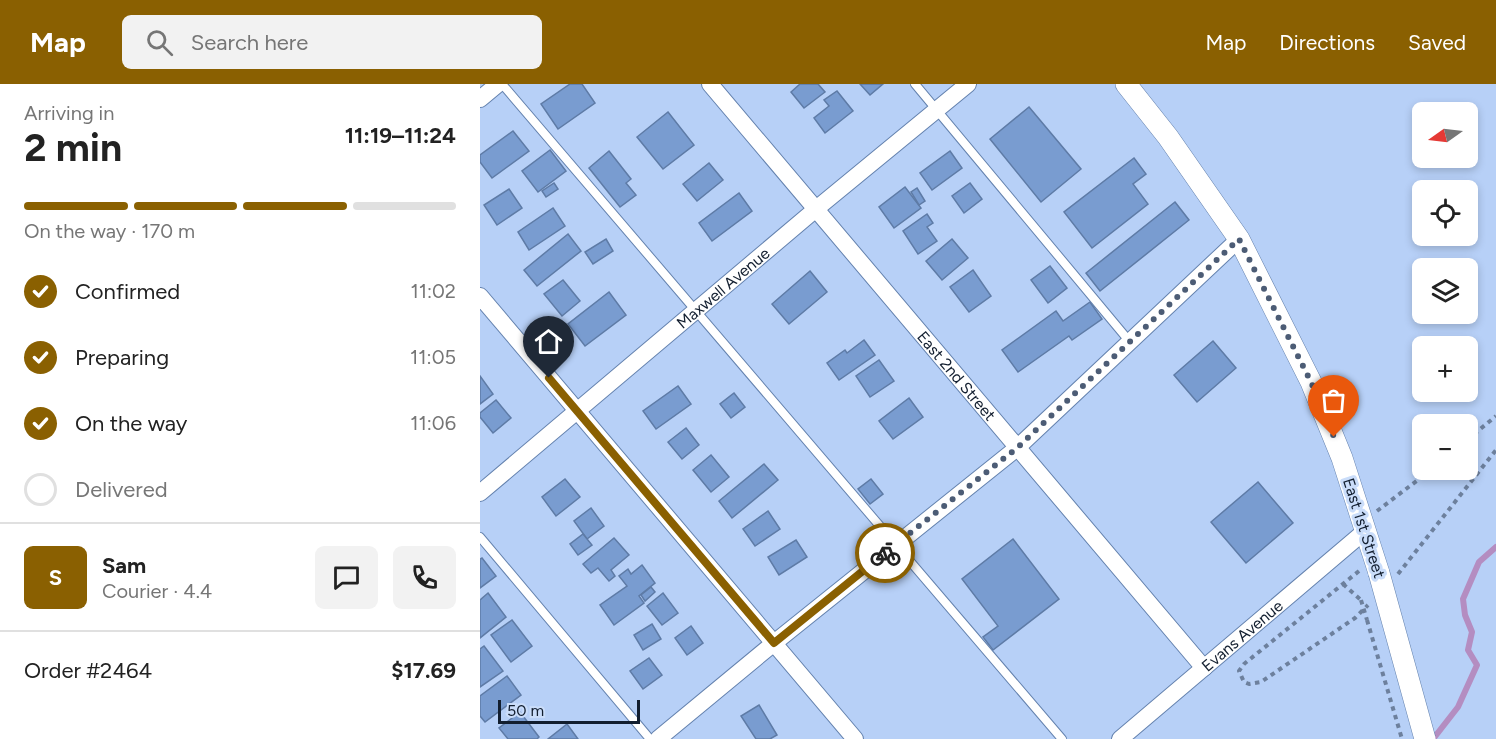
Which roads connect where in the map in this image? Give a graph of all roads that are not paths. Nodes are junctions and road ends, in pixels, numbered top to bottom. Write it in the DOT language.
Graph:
graph roads {
  1 [pos="500,84"];
  2 [pos="710,84"];
  3 [pos="915,84"];
  4 [pos="968,84"];
  5 [pos="1126,84"];
  6 [pos="480,99"];
  7 [pos="936,110"];
  8 [pos="816,208"];
  9 [pos="1239,239"];
  10 [pos="480,296"];
  11 [pos="695,310"];
  12 [pos="1130,342"];
  13 [pos="577,410"];
  14 [pos="1017,448"];
  15 [pos="480,493"];
  16 [pos="1364,527"];
  17 [pos="480,537"];
  18 [pos="896,545"];
  19 [pos="774,643"];
  20 [pos="1204,668"];
  21 [pos="650,739"];
  22 [pos="658,739"];
  23 [pos="855,739"];
  24 [pos="1062,739"];
  25 [pos="1120,739"];
  26 [pos="1425,739"];
  1 -- 6 [label="street"];
  1 -- 11 [label="lane"];
  2 -- 8 [label="street, East 2nd Street"];
  3 -- 7 [label="lane"];
  4 -- 7 [label="street, Maxwell Avenue"];
  5 -- 9 [label="street, East 1st Street"];
  7 -- 8 [label="street, Maxwell Avenue"];
  7 -- 12 [label="lane"];
  8 -- 11 [label="street, Maxwell Avenue"];
  8 -- 14 [label="street, East 2nd Street"];
  9 -- 12 [label="street"];
  9 -- 16 [label="street, East 1st Street"];
  10 -- 13 [label="street"];
  11 -- 13 [label="street, Maxwell Avenue"];
  11 -- 18 [label="lane"];
  12 -- 14 [label="street"];
  13 -- 15 [label="street, Maxwell Avenue"];
  13 -- 19 [label="street"];
  14 -- 18 [label="street"];
  14 -- 20 [label="street, East 2nd Street"];
  16 -- 20 [label="street, Evans Avenue"];
  16 -- 26 [label="street, East 1st Street, bridge"];
  17 -- 21 [label="lane"];
  18 -- 19 [label="street"];
  18 -- 24 [label="lane"];
  19 -- 22 [label="street"];
  19 -- 23 [label="street"];
  20 -- 25 [label="street, Evans Avenue"];
}
